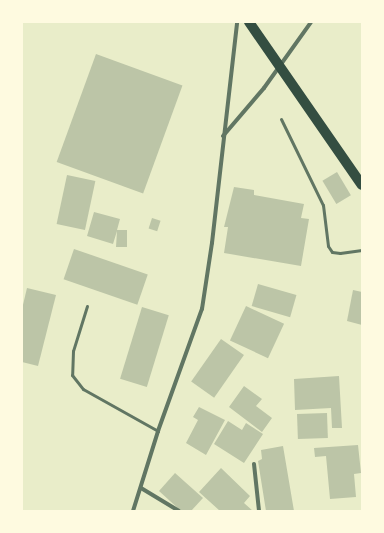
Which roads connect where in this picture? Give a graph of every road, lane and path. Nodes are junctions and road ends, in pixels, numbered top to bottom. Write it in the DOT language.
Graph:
graph roads {
  1 [pos="237,22"];
  2 [pos="249,22"];
  3 [pos="311,22"];
  4 [pos="281,119"];
  5 [pos="222,136"];
  6 [pos="362,185"];
  7 [pos="362,250"];
  8 [pos="87,306"];
  9 [pos="158,431"];
  10 [pos="254,464"];
  11 [pos="141,488"];
  12 [pos="134,511"];
  13 [pos="178,511"];
  14 [pos="259,511"];
  1 -- 5 [label="street"];
  2 -- 6 [label="main road"];
  3 -- 5 [label="street"];
  4 -- 7 [label="lane"];
  5 -- 9 [label="street"];
  8 -- 9 [label="lane"];
  9 -- 11 [label="street"];
  10 -- 14 [label="street"];
  11 -- 12 [label="street"];
  11 -- 13 [label="street"];
}
